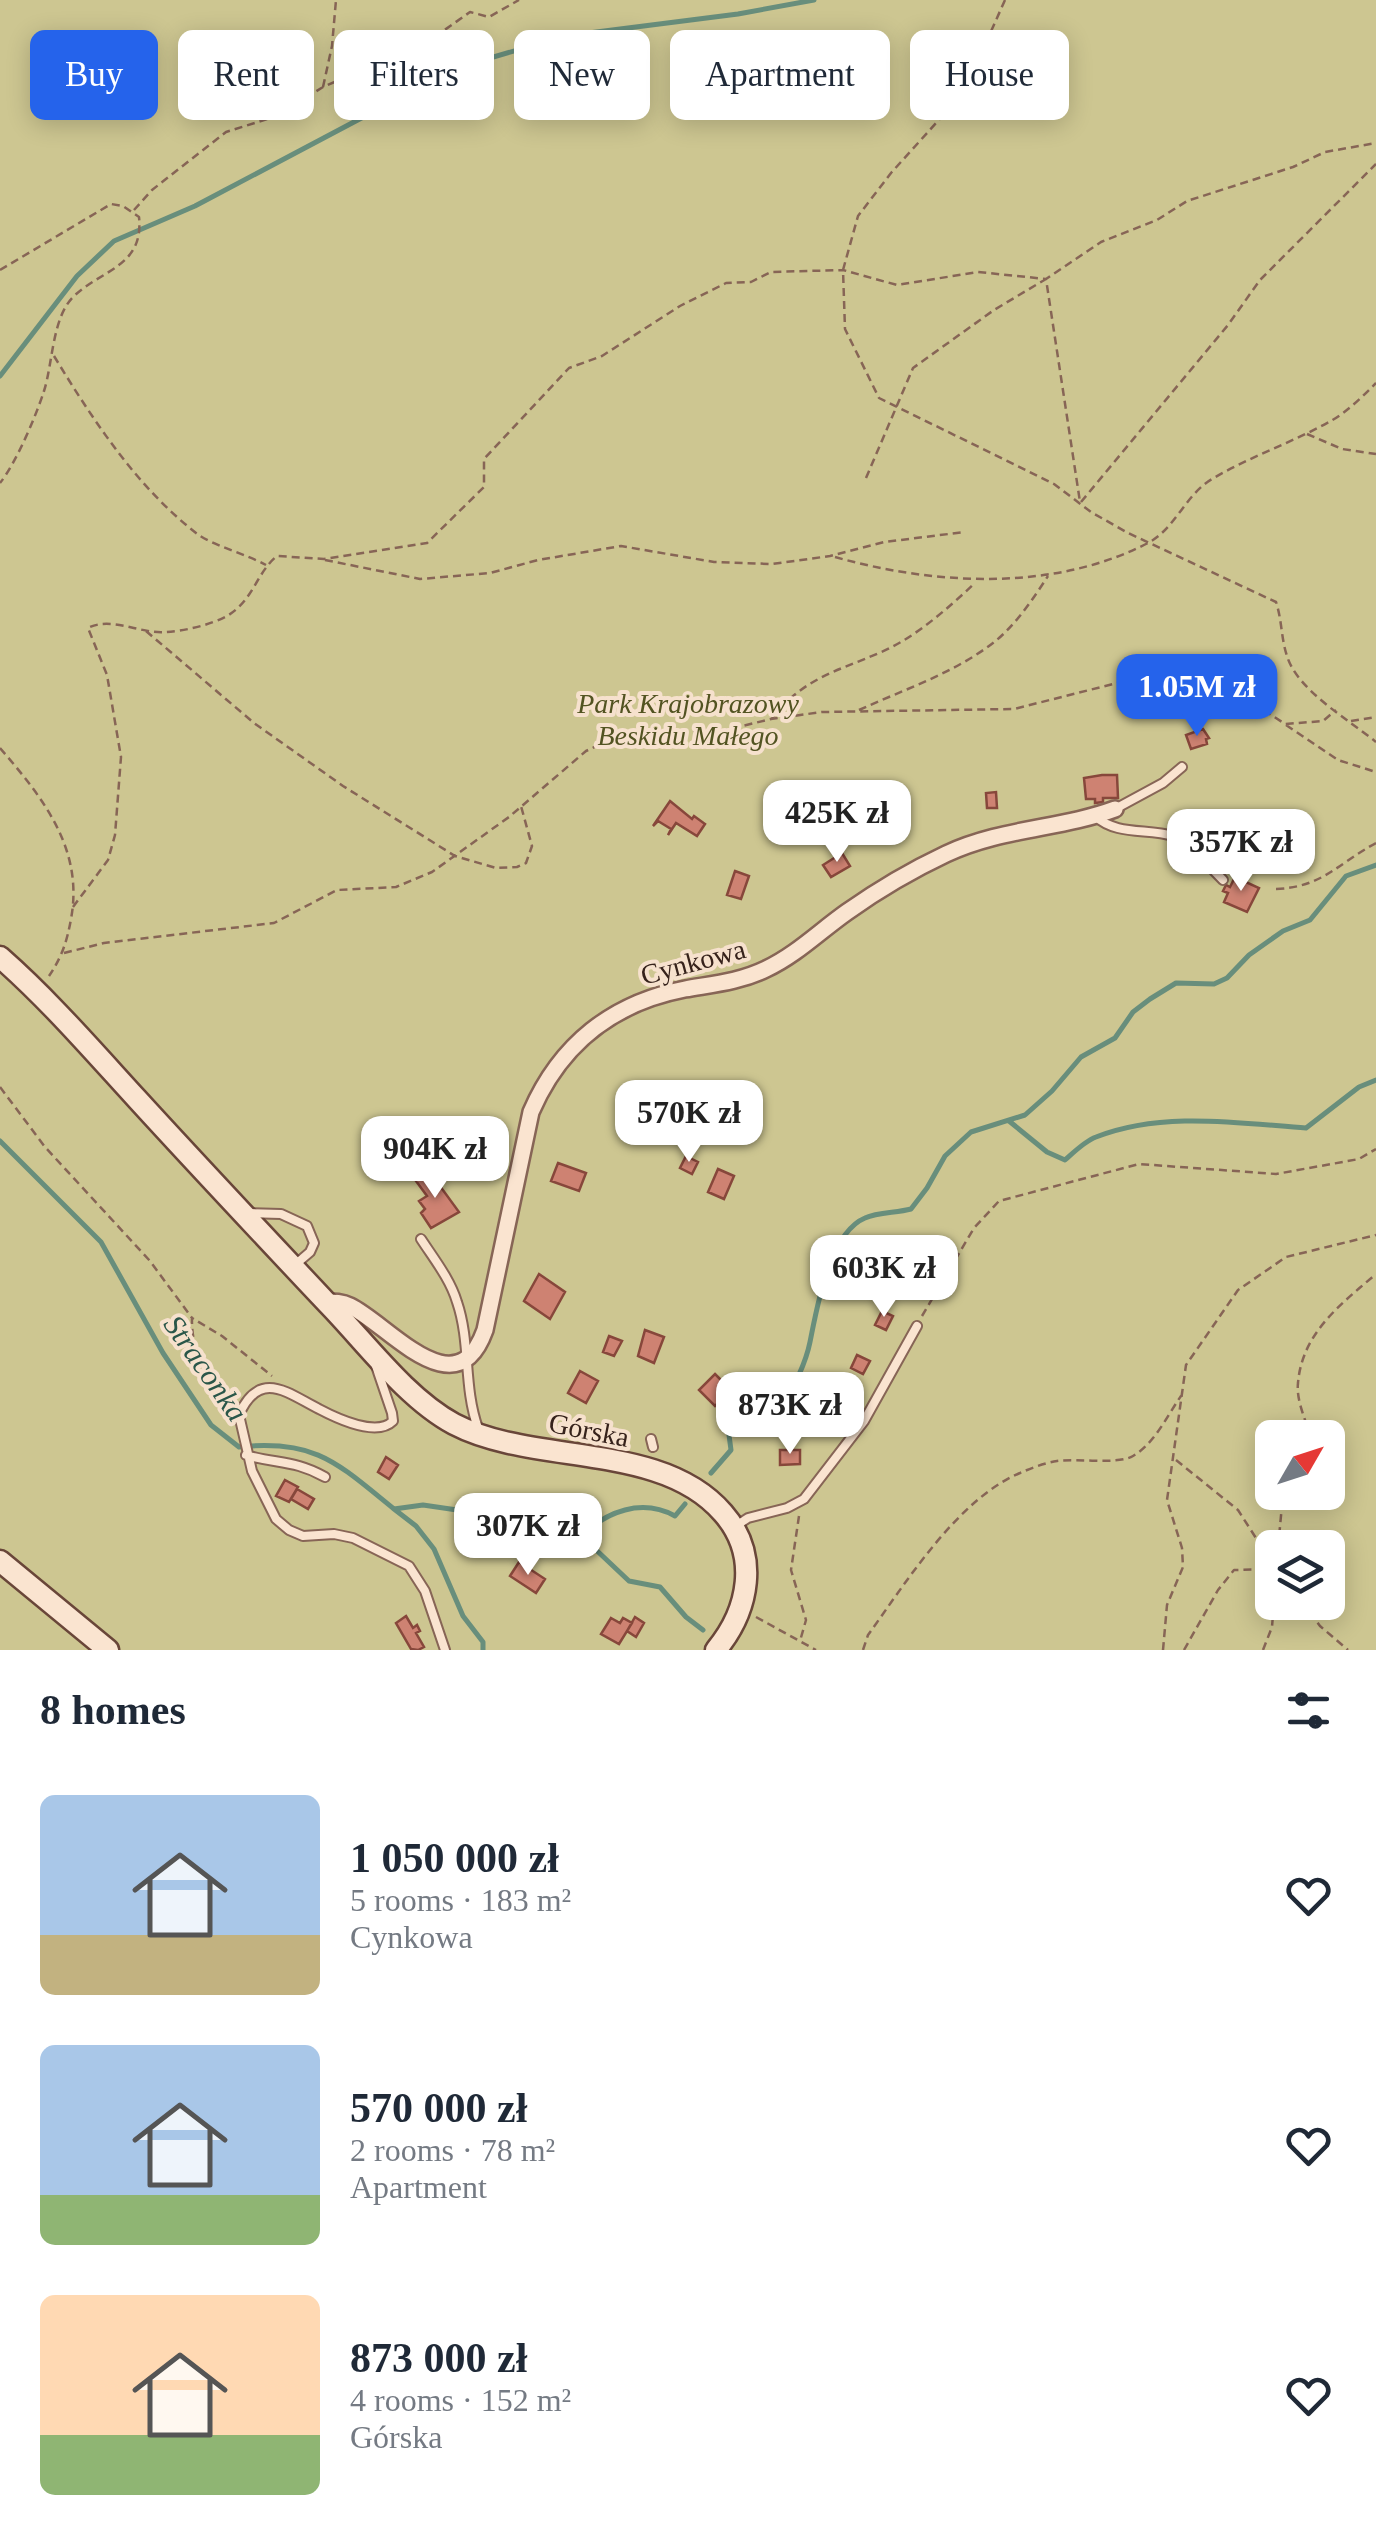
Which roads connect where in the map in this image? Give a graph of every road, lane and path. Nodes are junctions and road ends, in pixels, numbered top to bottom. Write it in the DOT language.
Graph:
graph roads {
  1 [pos="336,0"];
  2 [pos="518,0"];
  3 [pos="1005,0"];
  4 [pos="323,86"];
  5 [pos="1376,143"];
  6 [pos="1376,164"];
  7 [pos="132,211"];
  8 [pos="0,270"];
  9 [pos="843,270"];
  10 [pos="1046,279"];
  11 [pos="54,355"];
  12 [pos="1376,384"];
  13 [pos="896,409"];
  14 [pos="1305,434"];
  15 [pos="1376,454"];
  16 [pos="866,478"];
  17 [pos="0,483"];
  18 [pos="1080,504"];
  19 [pos="964,532"];
  20 [pos="1149,542"];
  21 [pos="830,556"];
  22 [pos="324,560"];
  23 [pos="266,566"];
  24 [pos="1050,574"];
  25 [pos="978,580"];
  26 [pos="145,630"];
  27 [pos="857,710"];
  28 [pos="1336,710"];
  29 [pos="1376,717"];
  30 [pos="772,719"];
  31 [pos="1350,721"];
  32 [pos="1285,724"];
  33 [pos="1376,742"];
  34 [pos="0,748"];
  35 [pos="1182,767"];
  36 [pos="1376,772"];
  37 [pos="521,806"];
  38 [pos="1116,809"];
  39 [pos="1096,816"];
  40 [pos="1186,841"];
  41 [pos="1376,843"];
  42 [pos="455,856"];
  43 [pos="1215,860"];
  44 [pos="1224,880"];
  45 [pos="1276,889"];
  46 [pos="73,907"];
  47 [pos="64,952"];
  48 [pos="0,958"];
  49 [pos="36,993"];
  50 [pos="0,1087"];
  51 [pos="1376,1148"];
  52 [pos="242,1214"];
  53 [pos="1376,1234"];
  54 [pos="421,1240"];
  55 [pos="292,1266"];
  56 [pos="1376,1274"];
  57 [pos="326,1302"];
  58 [pos="192,1318"];
  59 [pos="917,1326"];
  60 [pos="371,1350"];
  61 [pos="466,1360"];
  62 [pos="288,1390"];
  63 [pos="1183,1392"];
  64 [pos="239,1415"];
  65 [pos="1306,1420"];
  66 [pos="480,1434"];
  67 [pos="246,1454"];
  68 [pos="1174,1459"];
  69 [pos="325,1477"];
  70 [pos="804,1499"];
  71 [pos="734,1527"];
  72 [pos="1255,1538"];
  73 [pos="0,1561"];
  74 [pos="1255,1568"];
  75 [pos="742,1610"];
  76 [pos="1273,1620"];
  77 [pos="1316,1620"];
  78 [pos="800,1641"];
  79 [pos="108,1650"];
  80 [pos="445,1650"];
  81 [pos="716,1650"];
  82 [pos="816,1650"];
  83 [pos="863,1650"];
  84 [pos="1163,1650"];
  85 [pos="1184,1650"];
  86 [pos="1263,1650"];
  87 [pos="1348,1650"];
  1 -- 4 [label="path"];
  2 -- 4 [label="path"];
  3 -- 9 [label="path"];
  4 -- 7 [label="path"];
  5 -- 10 [label="path"];
  6 -- 18 [label="path"];
  7 -- 8 [label="path"];
  7 -- 11 [label="path"];
  9 -- 10 [label="path"];
  9 -- 13 [label="path"];
  9 -- 22 [label="path"];
  10 -- 13 [label="path"];
  10 -- 18 [label="path"];
  11 -- 17 [label="path"];
  11 -- 23 [label="path"];
  12 -- 14 [label="path"];
  13 -- 16 [label="path"];
  13 -- 18 [label="path"];
  14 -- 15 [label="path"];
  14 -- 20 [label="path"];
  18 -- 20 [label="path"];
  19 -- 21 [label="path"];
  20 -- 24 [label="path"];
  20 -- 28 [label="path"];
  21 -- 22 [label="path"];
  21 -- 25 [label="path"];
  22 -- 23 [label="path"];
  23 -- 26 [label="path"];
  24 -- 25 [label="path"];
  24 -- 27 [label="path"];
  25 -- 30 [label="path"];
  26 -- 42 [label="path"];
  26 -- 46 [label="path"];
  27 -- 30 [label="path"];
  27 -- 32 [label="path"];
  28 -- 31 [label="path"];
  28 -- 32 [label="path"];
  29 -- 31 [label="path"];
  30 -- 37 [label="path"];
  31 -- 33 [label="path"];
  32 -- 36 [label="path"];
  34 -- 46 [label="path"];
  35 -- 38 [label="lane"];
  37 -- 42 [label="path"];
  37 -- 42 [label="path"];
  38 -- 39 [label="street, Cynkowa"];
  39 -- 40 [label="lane"];
  39 -- 61 [label="street, Cynkowa"];
  40 -- 43 [label="lane"];
  40 -- 44 [label="lane"];
  41 -- 45 [label="path"];
  42 -- 47 [label="path"];
  46 -- 47 [label="path"];
  47 -- 49 [label="path"];
  48 -- 49 [label="street, Górska"];
  49 -- 52 [label="street, Górska"];
  50 -- 58 [label="path"];
  51 -- 59 [label="path"];
  52 -- 55 [label="street, Górska"];
  52 -- 55 [label="lane"];
  53 -- 63 [label="path"];
  54 -- 61 [label="lane"];
  55 -- 57 [label="street, Górska"];
  56 -- 65 [label="path"];
  57 -- 60 [label="street, Górska"];
  57 -- 61 [label="street"];
  58 -- 62 [label="path"];
  58 -- 64 [label="path"];
  59 -- 70 [label="lane"];
  60 -- 62 [label="lane, Górska"];
  60 -- 66 [label="street, Górska"];
  61 -- 66 [label="lane"];
  62 -- 64 [label="lane"];
  63 -- 68 [label="path"];
  63 -- 83 [label="path"];
  64 -- 67 [label="lane"];
  66 -- 71 [label="street, Górska"];
  67 -- 69 [label="lane"];
  67 -- 80 [label="lane"];
  68 -- 72 [label="path"];
  68 -- 84 [label="path"];
  70 -- 71 [label="lane"];
  70 -- 78 [label="path"];
  71 -- 75 [label="street"];
  73 -- 79 [label="street"];
  74 -- 85 [label="path"];
  75 -- 78 [label="path"];
  75 -- 81 [label="street"];
  76 -- 86 [label="path"];
  77 -- 87 [label="path"];
  78 -- 82 [label="path"];
}
